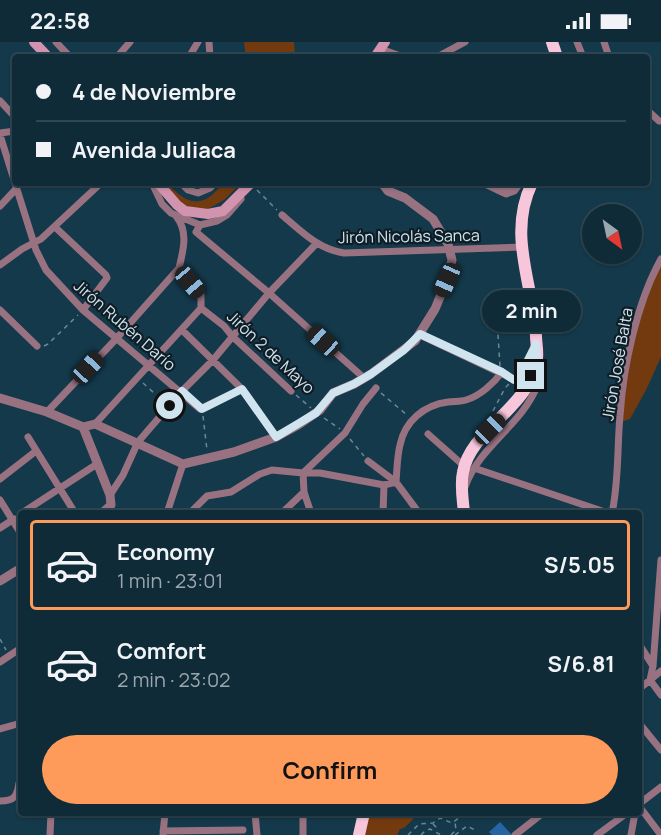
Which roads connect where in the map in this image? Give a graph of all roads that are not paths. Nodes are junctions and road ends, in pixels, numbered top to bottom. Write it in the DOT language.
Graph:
graph roads {
  1 [pos="34,42"];
  2 [pos="56,42"];
  3 [pos="130,42"];
  4 [pos="465,42"];
  5 [pos="380,49"];
  6 [pos="45,54"];
  7 [pos="67,54"];
  8 [pos="120,54"];
  9 [pos="394,54"];
  10 [pos="443,54"];
  11 [pos="0,101"];
  12 [pos="650,113"];
  13 [pos="12,114"];
  14 [pos="659,121"];
  15 [pos="0,136"];
  16 [pos="12,176"];
  17 [pos="15,186"];
  18 [pos="98,186"];
  19 [pos="153,186"];
  20 [pos="161,186"];
  21 [pos="184,186"];
  22 [pos="210,186"];
  23 [pos="248,186"];
  24 [pos="384,186"];
  25 [pos="491,186"];
  26 [pos="517,186"];
  27 [pos="530,186"];
  28 [pos="16,189"];
  29 [pos="0,206"];
  30 [pos="282,215"];
  31 [pos="176,216"];
  32 [pos="198,224"];
  33 [pos="55,227"];
  34 [pos="185,241"];
  35 [pos="35,243"];
  36 [pos="316,244"];
  37 [pos="522,247"];
  38 [pos="449,249"];
  39 [pos="661,259"];
  40 [pos="0,265"];
  41 [pos="179,268"];
  42 [pos="270,293"];
  43 [pos="201,308"];
  44 [pos="0,310"];
  45 [pos="83,310"];
  46 [pos="182,330"];
  47 [pos="420,334"];
  48 [pos="233,337"];
  49 [pos="116,339"];
  50 [pos="536,344"];
  51 [pos="37,346"];
  52 [pos="213,360"];
  53 [pos="148,365"];
  54 [pos="502,372"];
  55 [pos="364,378"];
  56 [pos="376,388"];
  57 [pos="242,389"];
  58 [pos="182,391"];
  59 [pos="291,391"];
  60 [pos="0,398"];
  61 [pos="47,412"];
  62 [pos="95,424"];
  63 [pos="83,427"];
  64 [pos="428,434"];
  65 [pos="28,437"];
  66 [pos="276,437"];
  67 [pos="138,442"];
  68 [pos="36,451"];
  69 [pos="368,461"];
  70 [pos="97,464"];
  71 [pos="183,464"];
  72 [pos="469,467"];
  73 [pos="303,473"];
  74 [pos="0,478"];
  75 [pos="396,482"];
  76 [pos="384,485"];
  77 [pos="60,488"];
  78 [pos="304,492"];
  79 [pos="110,495"];
  80 [pos="0,500"];
  81 [pos="27,510"];
  82 [pos="73,510"];
  83 [pos="105,510"];
  84 [pos="168,510"];
  85 [pos="193,510"];
  86 [pos="285,510"];
  87 [pos="310,510"];
  88 [pos="383,510"];
  89 [pos="417,510"];
  90 [pos="464,510"];
  91 [pos="601,510"];
  92 [pos="611,510"];
  93 [pos="18,516"];
  94 [pos="12,520"];
  95 [pos="0,528"];
  96 [pos="18,529"];
  97 [pos="661,560"];
  98 [pos="18,570"];
  99 [pos="0,581"];
  100 [pos="642,649"];
  101 [pos="18,650"];
  102 [pos="0,662"];
  103 [pos="653,666"];
  104 [pos="661,671"];
  105 [pos="650,680"];
  106 [pos="642,687"];
  107 [pos="661,695"];
  108 [pos="18,724"];
  109 [pos="642,727"];
  110 [pos="0,729"];
  111 [pos="661,750"];
  112 [pos="661,787"];
  113 [pos="18,788"];
  114 [pos="0,801"];
  115 [pos="642,803"];
  116 [pos="642,809"];
  117 [pos="51,816"];
  118 [pos="165,816"];
  119 [pos="255,816"];
  120 [pos="303,816"];
  121 [pos="363,816"];
  122 [pos="539,816"];
  123 [pos="623,816"];
  124 [pos="634,816"];
  125 [pos="243,831"];
  126 [pos="163,833"];
  127 [pos="50,835"];
  128 [pos="257,835"];
  129 [pos="303,835"];
  130 [pos="359,835"];
  131 [pos="515,835"];
  132 [pos="597,835"];
  133 [pos="631,835"];
  134 [pos="660,835"];
  1 -- 6 [label="main road"];
  2 -- 7 [label="street"];
  3 -- 8 [label="street"];
  4 -- 10 [label="street"];
  5 -- 9 [label="street"];
  11 -- 13 [label="street"];
  12 -- 14 [label="street"];
  15 -- 16 [label="street, Jirón Rubén Darío"];
  17 -- 28 [label="street, Jirón Rubén Darío"];
  18 -- 33 [label="street"];
  19 -- 31 [label="street"];
  20 -- 32 [label="main road"];
  21 -- 22 [label="street"];
  23 -- 32 [label="main road"];
  24 -- 38 [label="street"];
  25 -- 26 [label="street"];
  27 -- 37 [label="highway"];
  28 -- 29 [label="street"];
  28 -- 35 [label="street, Jirón Rubén Darío"];
  30 -- 36 [label="street, Jirón Nicolás Sanca"];
  31 -- 32 [label="street"];
  31 -- 34 [label="street"];
  32 -- 34 [label="street"];
  32 -- 42 [label="street"];
  33 -- 35 [label="street"];
  33 -- 45 [label="street"];
  34 -- 41 [label="street"];
  35 -- 40 [label="street"];
  35 -- 45 [label="street, Jirón Rubén Darío"];
  36 -- 38 [label="street, Jirón Nicolás Sanca"];
  36 -- 42 [label="street"];
  37 -- 38 [label="street, Jirón Nicolás Sanca"];
  37 -- 50 [label="highway"];
  38 -- 47 [label="street"];
  39 -- 92 [label="street, Jirón José Balta"];
  41 -- 43 [label="street, Jirón 2 de Mayo"];
  41 -- 49 [label="street"];
  42 -- 48 [label="street"];
  42 -- 55 [label="street"];
  43 -- 46 [label="street"];
  43 -- 48 [label="street, Jirón 2 de Mayo"];
  44 -- 51 [label="street"];
  45 -- 49 [label="street, Jirón Rubén Darío"];
  46 -- 52 [label="street"];
  46 -- 53 [label="street"];
  47 -- 54 [label="street"];
  47 -- 55 [label="street"];
  48 -- 52 [label="street"];
  48 -- 59 [label="street, Jirón 2 de Mayo"];
  49 -- 53 [label="street, Jirón Rubén Darío"];
  49 -- 61 [label="street"];
  50 -- 54 [label="street"];
  50 -- 72 [label="highway"];
  52 -- 57 [label="street"];
  52 -- 58 [label="street"];
  53 -- 58 [label="street, Jirón Rubén Darío"];
  53 -- 62 [label="street"];
  54 -- 75 [label="street"];
  55 -- 66 [label="street"];
  56 -- 73 [label="street"];
  57 -- 58 [label="street, Jirón Rubén Darío"];
  57 -- 66 [label="street"];
  58 -- 67 [label="street"];
  60 -- 61 [label="street"];
  61 -- 63 [label="street"];
  62 -- 63 [label="street"];
  62 -- 67 [label="street"];
  63 -- 70 [label="street"];
  64 -- 72 [label="street"];
  65 -- 68 [label="street"];
  66 -- 71 [label="street"];
  67 -- 71 [label="street"];
  67 -- 79 [label="street"];
  68 -- 74 [label="street"];
  68 -- 77 [label="street"];
  69 -- 75 [label="street"];
  70 -- 77 [label="street"];
  70 -- 79 [label="street"];
  71 -- 84 [label="street"];
  72 -- 90 [label="highway"];
  72 -- 91 [label="street"];
  73 -- 76 [label="street"];
  73 -- 78 [label="street"];
  73 -- 85 [label="street"];
  75 -- 76 [label="street"];
  75 -- 89 [label="street"];
  76 -- 88 [label="street"];
  77 -- 81 [label="street"];
  77 -- 82 [label="street"];
  78 -- 86 [label="street"];
  78 -- 87 [label="street"];
  79 -- 83 [label="street"];
  80 -- 94 [label="street"];
  93 -- 94 [label="street"];
  94 -- 95 [label="street"];
  94 -- 96 [label="street"];
  97 -- 103 [label="street"];
  98 -- 99 [label="street"];
  100 -- 103 [label="street"];
  101 -- 102 [label="street"];
  103 -- 105 [label="street"];
  104 -- 105 [label="street"];
  105 -- 106 [label="street"];
  105 -- 107 [label="street"];
  108 -- 110 [label="street"];
  109 -- 111 [label="street"];
  112 -- 115 [label="street"];
  113 -- 114 [label="street"];
  116 -- 134 [label="street"];
  117 -- 127 [label="street"];
  118 -- 126 [label="street"];
  119 -- 128 [label="street"];
  120 -- 129 [label="street"];
  121 -- 130 [label="highway"];
  122 -- 131 [label="street"];
  123 -- 132 [label="street"];
  124 -- 133 [label="street"];
  125 -- 126 [label="street"];
}
